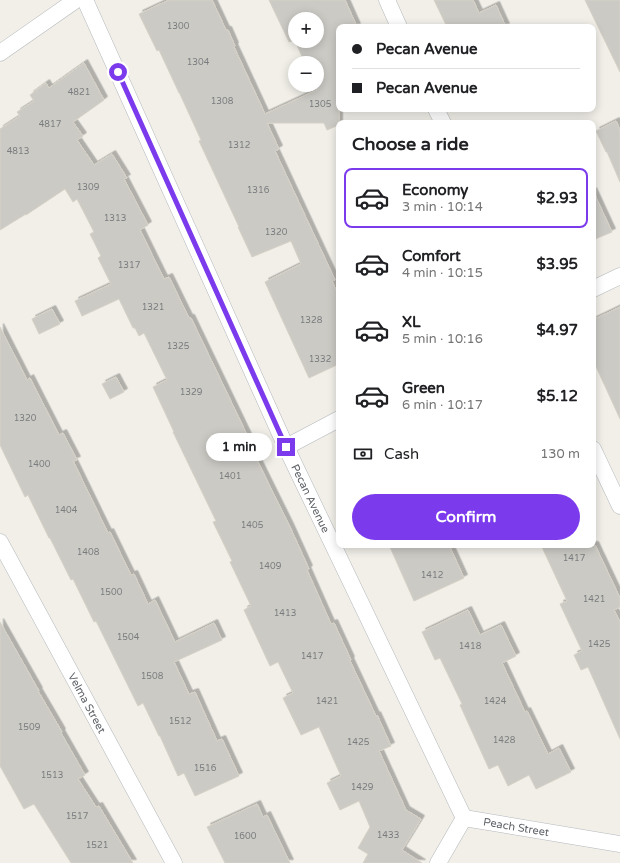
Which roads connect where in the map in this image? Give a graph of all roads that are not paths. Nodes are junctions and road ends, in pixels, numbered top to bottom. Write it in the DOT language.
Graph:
graph roads {
  1 [pos="76,0"];
  2 [pos="85,0"];
  3 [pos="387,0"];
  4 [pos="398,24"];
  5 [pos="0,53"];
  6 [pos="620,276"];
  7 [pos="596,288"];
  8 [pos="336,421"];
  9 [pos="286,447"];
  10 [pos="596,455"];
  11 [pos="620,506"];
  12 [pos="0,542"];
  13 [pos="464,818"];
  14 [pos="620,844"];
  15 [pos="174,863"];
  16 [pos="438,863"];
  1 -- 5 [label="street"];
  2 -- 9 [label="street, Pecan Avenue"];
  3 -- 4 [label="street"];
  6 -- 7 [label="street"];
  8 -- 9 [label="street"];
  9 -- 13 [label="street, Pecan Avenue"];
  10 -- 11 [label="street"];
  12 -- 15 [label="street, Velma Street"];
  13 -- 14 [label="street, Peach Street"];
  13 -- 16 [label="street"];
}
